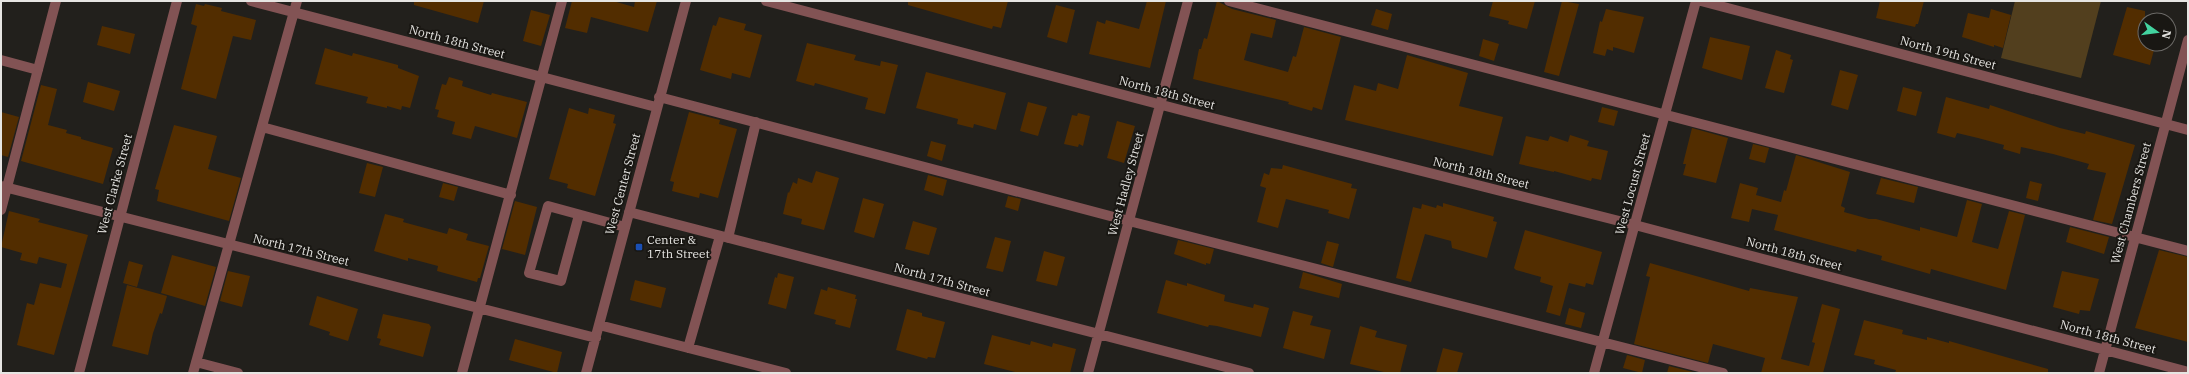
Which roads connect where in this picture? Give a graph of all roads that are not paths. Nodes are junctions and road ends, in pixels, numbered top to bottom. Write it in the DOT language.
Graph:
graph roads {
  1 [pos="56,1"];
  2 [pos="177,1"];
  3 [pos="251,1"];
  4 [pos="297,1"];
  5 [pos="562,1"];
  6 [pos="686,1"];
  7 [pos="766,1"];
  8 [pos="1188,1"];
  9 [pos="1229,1"];
  10 [pos="1696,1"];
  11 [pos="1701,1"];
  12 [pos="294,13"];
  13 [pos="2188,40"];
  14 [pos="1,60"];
  15 [pos="38,70"];
  16 [pos="542,77"];
  17 [pos="659,97"];
  18 [pos="1160,105"];
  19 [pos="656,107"];
  20 [pos="1665,115"];
  21 [pos="756,122"];
  22 [pos="2166,124"];
  23 [pos="262,127"];
  24 [pos="2188,130"];
  25 [pos="4,187"];
  26 [pos="511,195"];
  27 [pos="1,210"];
  28 [pos="629,212"];
  29 [pos="579,215"];
  30 [pos="120,216"];
  31 [pos="1129,221"];
  32 [pos="1635,225"];
  33 [pos="625,227"];
  34 [pos="724,237"];
  35 [pos="2136,238"];
  36 [pos="229,245"];
  37 [pos="2188,251"];
  38 [pos="481,309"];
  39 [pos="599,325"];
  40 [pos="1099,335"];
  41 [pos="596,338"];
  42 [pos="1602,342"];
  43 [pos="688,348"];
  44 [pos="2105,350"];
  45 [pos="196,362"];
  46 [pos="2188,372"];
  47 [pos="79,373"];
  48 [pos="193,373"];
  49 [pos="238,373"];
  50 [pos="462,373"];
  51 [pos="586,373"];
  52 [pos="786,373"];
  53 [pos="1088,373"];
  54 [pos="1248,373"];
  55 [pos="1594,373"];
  56 [pos="1723,373"];
  57 [pos="2099,373"];
  1 -- 15 [label="street"];
  2 -- 30 [label="street, West Clarke Street"];
  3 -- 12 [label="street, North 18th Street"];
  4 -- 12 [label="street"];
  5 -- 16 [label="street"];
  6 -- 17 [label="street, West Center Street"];
  7 -- 18 [label="street, North 18th Street"];
  8 -- 18 [label="street, West Hadley Street"];
  9 -- 20 [label="street"];
  10 -- 20 [label="street, West Locust Street"];
  11 -- 22 [label="street, North 19th Street"];
  12 -- 16 [label="street, North 18th Street"];
  12 -- 23 [label="street"];
  13 -- 22 [label="street, West Chambers Street"];
  14 -- 15 [label="street"];
  15 -- 25 [label="street"];
  16 -- 19 [label="street, North 18th Street"];
  16 -- 26 [label="street"];
  17 -- 19 [label="street, West Center Street"];
  17 -- 21 [label="street"];
  18 -- 31 [label="street, West Hadley Street"];
  18 -- 32 [label="street, North 18th Street"];
  19 -- 28 [label="street, West Center Street"];
  20 -- 32 [label="street, West Locust Street"];
  20 -- 35 [label="street"];
  21 -- 31 [label="street"];
  21 -- 34 [label="street"];
  22 -- 24 [label="street, North 19th Street"];
  22 -- 35 [label="street, West Chambers Street"];
  23 -- 26 [label="street"];
  23 -- 36 [label="street"];
  25 -- 27 [label="street"];
  25 -- 30 [label="street, North 17th Street"];
  26 -- 38 [label="street"];
  28 -- 33 [label="street, West Center Street"];
  28 -- 34 [label="street, North 17th Street"];
  29 -- 29 [label="street"];
  29 -- 33 [label="street"];
  30 -- 36 [label="street, North 17th Street"];
  30 -- 47 [label="street, West Clarke Street"];
  31 -- 40 [label="street, West Hadley Street"];
  31 -- 42 [label="street"];
  32 -- 42 [label="street, West Locust Street"];
  32 -- 44 [label="street, North 18th Street"];
  33 -- 39 [label="street, West Center Street"];
  34 -- 40 [label="street, North 17th Street"];
  34 -- 43 [label="street"];
  35 -- 37 [label="street"];
  35 -- 44 [label="street, West Chambers Street"];
  36 -- 38 [label="street, North 17th Street"];
  36 -- 45 [label="street"];
  38 -- 41 [label="street, North 17th Street"];
  38 -- 50 [label="street"];
  39 -- 41 [label="street, West Center Street"];
  39 -- 43 [label="street"];
  40 -- 53 [label="street, West Hadley Street"];
  40 -- 54 [label="street, North 17th Street"];
  41 -- 51 [label="street, West Center Street"];
  42 -- 55 [label="street, West Locust Street"];
  42 -- 56 [label="street"];
  43 -- 52 [label="street"];
  44 -- 46 [label="street, North 18th Street"];
  44 -- 57 [label="street, West Chambers Street"];
  45 -- 48 [label="street"];
  45 -- 49 [label="street"];
}
